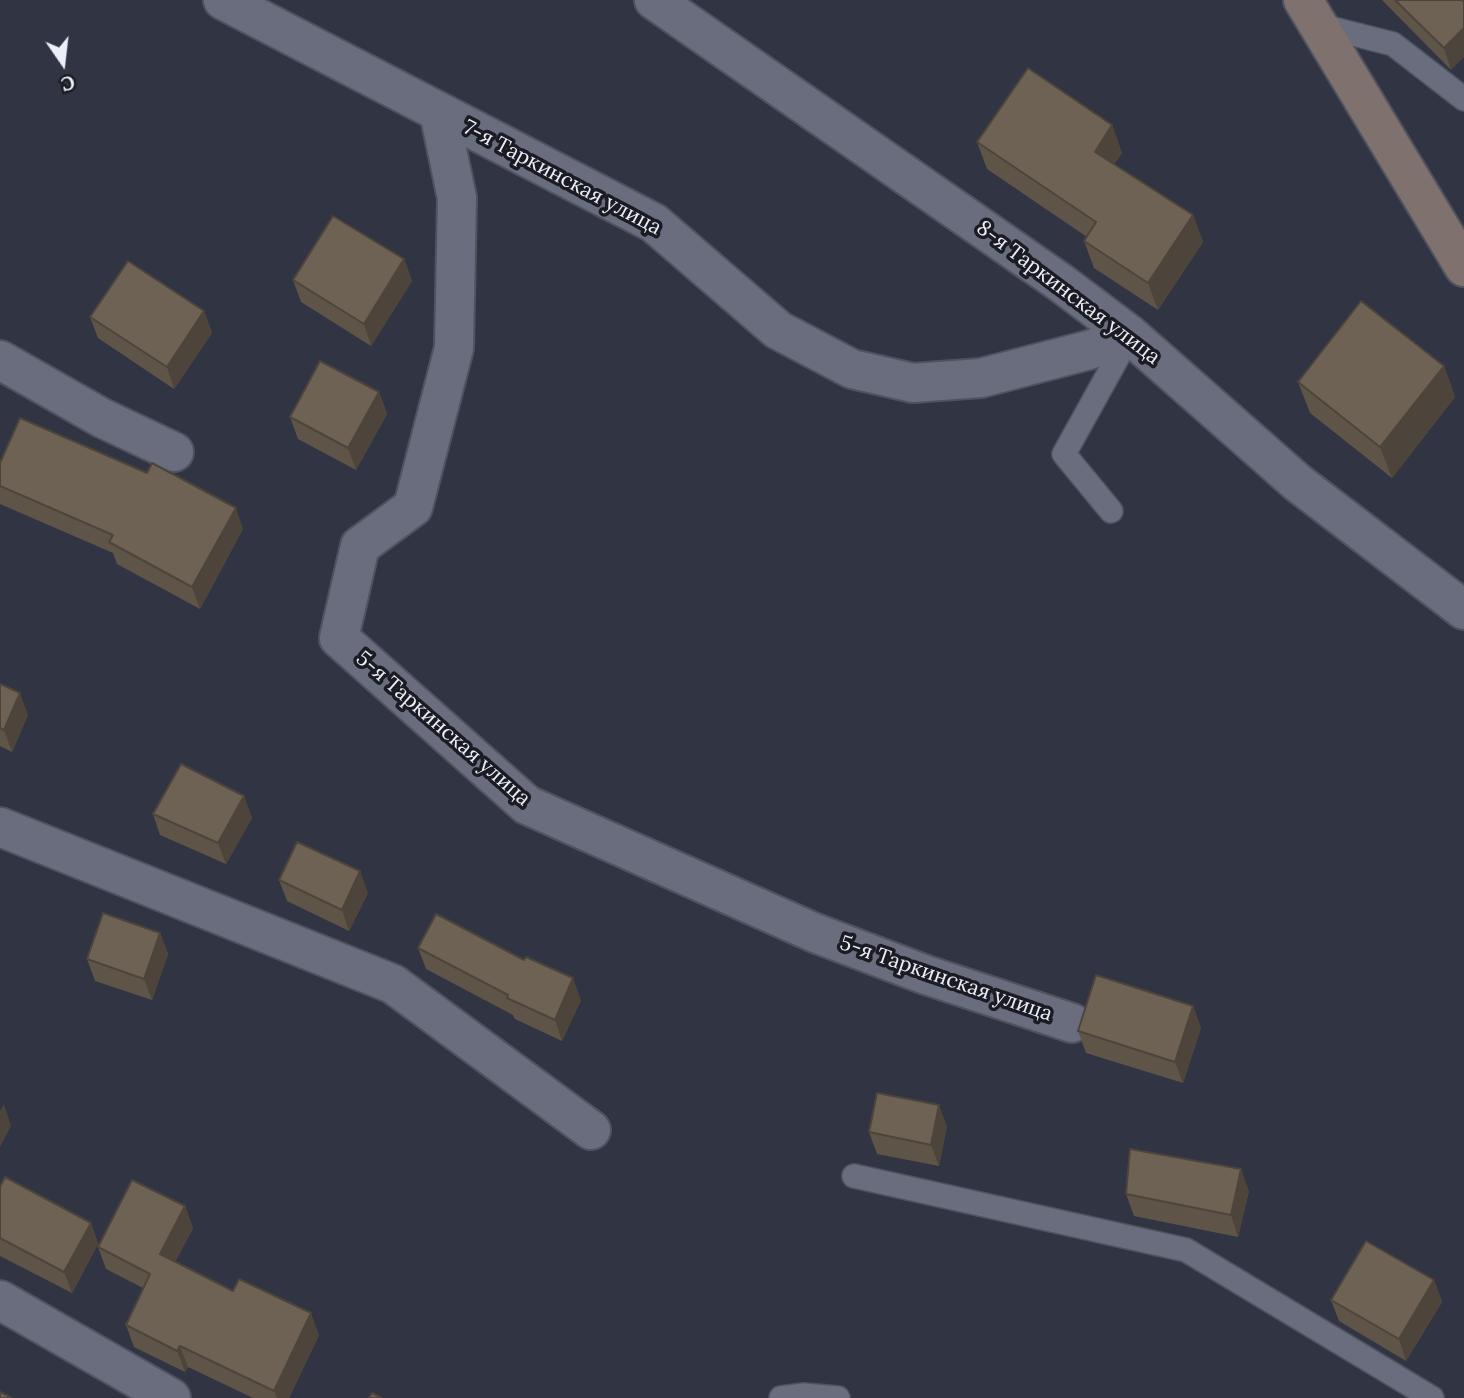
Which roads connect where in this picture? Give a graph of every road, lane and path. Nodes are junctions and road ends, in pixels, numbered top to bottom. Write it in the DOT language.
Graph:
graph roads {
  1 [pos="223,0"];
  2 [pos="653,0"];
  3 [pos="1310,12"];
  4 [pos="1464,99"];
  5 [pos="439,112"];
  6 [pos="1464,267"];
  7 [pos="1130,335"];
  8 [pos="0,360"];
  9 [pos="174,452"];
  10 [pos="1111,511"];
  11 [pos="1464,610"];
  12 [pos="0,827"];
  13 [pos="1072,1023"];
  14 [pos="591,1130"];
  15 [pos="854,1176"];
  16 [pos="0,1300"];
  17 [pos="171,1398"];
  18 [pos="781,1398"];
  19 [pos="838,1398"];
  20 [pos="1432,1398"];
  1 -- 5 [label="street, 7-я Таркинская улица"];
  2 -- 7 [label="street, 8-я Таркинская улица"];
  3 -- 4 [label="lane"];
  3 -- 6 [label="street"];
  5 -- 7 [label="street, 7-я Таркинская улица"];
  5 -- 13 [label="street, 5-я Таркинская улица"];
  7 -- 10 [label="lane"];
  7 -- 11 [label="street, 8-я Таркинская улица"];
  8 -- 9 [label="street"];
  12 -- 14 [label="street"];
  15 -- 20 [label="lane"];
  16 -- 17 [label="street"];
  18 -- 19 [label="lane"];
}
